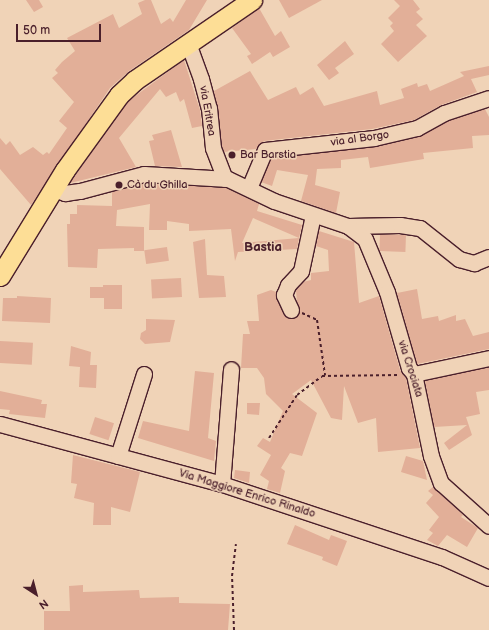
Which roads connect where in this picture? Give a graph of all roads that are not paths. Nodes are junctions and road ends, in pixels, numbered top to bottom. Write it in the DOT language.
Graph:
graph roads {
  1 [pos="252,0"];
  2 [pos="188,43"];
  3 [pos="489,98"];
  4 [pos="225,179"];
  5 [pos="249,188"];
  6 [pos="54,189"];
  7 [pos="313,214"];
  8 [pos="348,226"];
  9 [pos="489,257"];
  10 [pos="0,276"];
  11 [pos="291,310"];
  12 [pos="489,358"];
  13 [pos="232,369"];
  14 [pos="144,374"];
  15 [pos="414,374"];
  16 [pos="0,424"];
  17 [pos="118,456"];
  18 [pos="222,484"];
  19 [pos="489,526"];
  20 [pos="489,578"];
  1 -- 2 [label="main road"];
  2 -- 4 [label="street, via Eritrea"];
  2 -- 6 [label="main road"];
  3 -- 5 [label="street, via al Borgo"];
  4 -- 5 [label="street"];
  4 -- 6 [label="street"];
  5 -- 7 [label="street"];
  6 -- 10 [label="main road"];
  7 -- 8 [label="street"];
  7 -- 11 [label="street"];
  8 -- 9 [label="street"];
  8 -- 15 [label="street, via Crociata"];
  12 -- 15 [label="street"];
  13 -- 18 [label="street"];
  14 -- 17 [label="street"];
  15 -- 19 [label="street, via Crociata"];
  16 -- 17 [label="street, Via Maggiore Enrico Rinaldo"];
  17 -- 18 [label="street, Via Maggiore Enrico Rinaldo"];
  18 -- 20 [label="street, Via Maggiore Enrico Rinaldo"];
}
